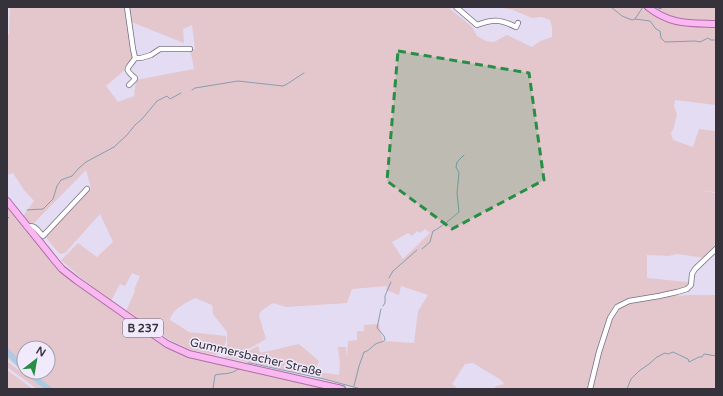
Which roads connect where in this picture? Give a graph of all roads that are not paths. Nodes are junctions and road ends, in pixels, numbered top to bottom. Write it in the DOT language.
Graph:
graph roads {
  1 [pos="127,7"];
  2 [pos="456,7"];
  3 [pos="648,7"];
  4 [pos="518,23"];
  5 [pos="716,24"];
  6 [pos="190,49"];
  7 [pos="135,58"];
  8 [pos="129,85"];
  9 [pos="87,189"];
  10 [pos="7,201"];
  11 [pos="27,227"];
  12 [pos="716,249"];
  13 [pos="342,389"];
  14 [pos="590,389"];
  1 -- 7 [label="street"];
  2 -- 4 [label="street"];
  3 -- 5 [label="main road"];
  6 -- 7 [label="street"];
  7 -- 8 [label="street"];
  9 -- 11 [label="street"];
  10 -- 11 [label="main road, Gummersbacher Straße / B 237"];
  11 -- 13 [label="main road, Gummersbacher Straße / B 237"];
  12 -- 14 [label="street"];
}
